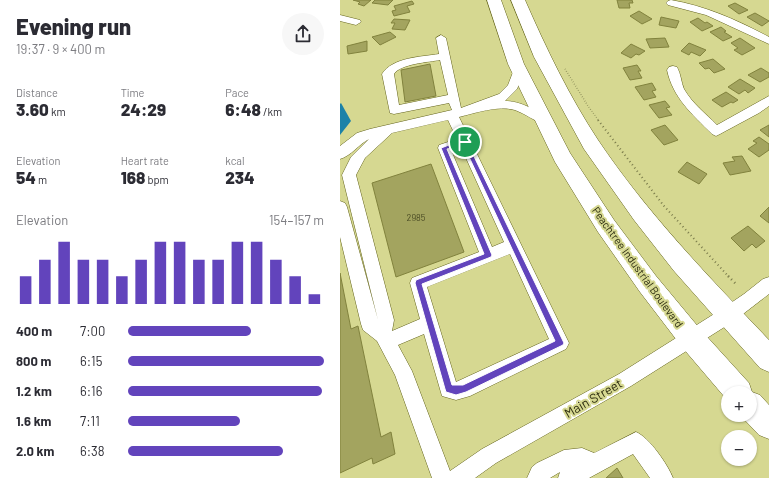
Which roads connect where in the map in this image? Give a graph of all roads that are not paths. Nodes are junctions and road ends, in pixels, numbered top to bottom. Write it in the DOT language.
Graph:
graph roads {
  1 [pos="494,0"];
  2 [pos="518,0"];
  3 [pos="670,3"];
  4 [pos="340,18"];
  5 [pos="356,22"];
  6 [pos="441,38"];
  7 [pos="769,41"];
  8 [pos="445,56"];
  9 [pos="519,70"];
  10 [pos="673,70"];
  11 [pos="454,98"];
  12 [pos="769,100"];
  13 [pos="459,113"];
  14 [pos="544,120"];
  15 [pos="388,130"];
  16 [pos="465,142"];
  17 [pos="340,154"];
  18 [pos="345,176"];
  19 [pos="340,207"];
  20 [pos="514,245"];
  21 [pos="488,255"];
  22 [pos="769,284"];
  23 [pos="728,315"];
  24 [pos="430,323"];
  25 [pos="384,338"];
  26 [pos="691,338"];
  27 [pos="769,359"];
  28 [pos="733,386"];
  29 [pos="757,413"];
  30 [pos="769,426"];
  31 [pos="593,464"];
  32 [pos="442,478"];
  33 [pos="457,478"];
  34 [pos="537,478"];
  35 [pos="569,478"];
  36 [pos="663,478"];
  1 -- 9 [label="highway, Peachtree Industrial Boulevard"];
  2 -- 23 [label="highway"];
  3 -- 7 [label="street"];
  4 -- 5 [label="street"];
  6 -- 8 [label="street"];
  8 -- 11 [label="street"];
  8 -- 11 [label="street"];
  9 -- 13 [label="street"];
  9 -- 14 [label="highway, Peachtree Industrial Boulevard"];
  10 -- 12 [label="street"];
  11 -- 13 [label="street"];
  13 -- 14 [label="street"];
  13 -- 15 [label="street"];
  13 -- 16 [label="street"];
  14 -- 26 [label="highway, Peachtree Industrial Boulevard"];
  15 -- 17 [label="street"];
  15 -- 18 [label="street"];
  16 -- 20 [label="street"];
  16 -- 21 [label="street"];
  18 -- 25 [label="street"];
  19 -- 25 [label="street"];
  20 -- 21 [label="street"];
  20 -- 24 [label="street"];
  21 -- 24 [label="street"];
  22 -- 23 [label="street, Main Street"];
  23 -- 26 [label="street, Main Street"];
  23 -- 27 [label="highway"];
  24 -- 25 [label="street"];
  25 -- 32 [label="street"];
  26 -- 28 [label="highway, Peachtree Industrial Boulevard"];
  26 -- 33 [label="street, Main Street"];
  29 -- 30 [label="highway"];
  31 -- 34 [label="street"];
  31 -- 35 [label="street"];
  31 -- 36 [label="street"];
}
